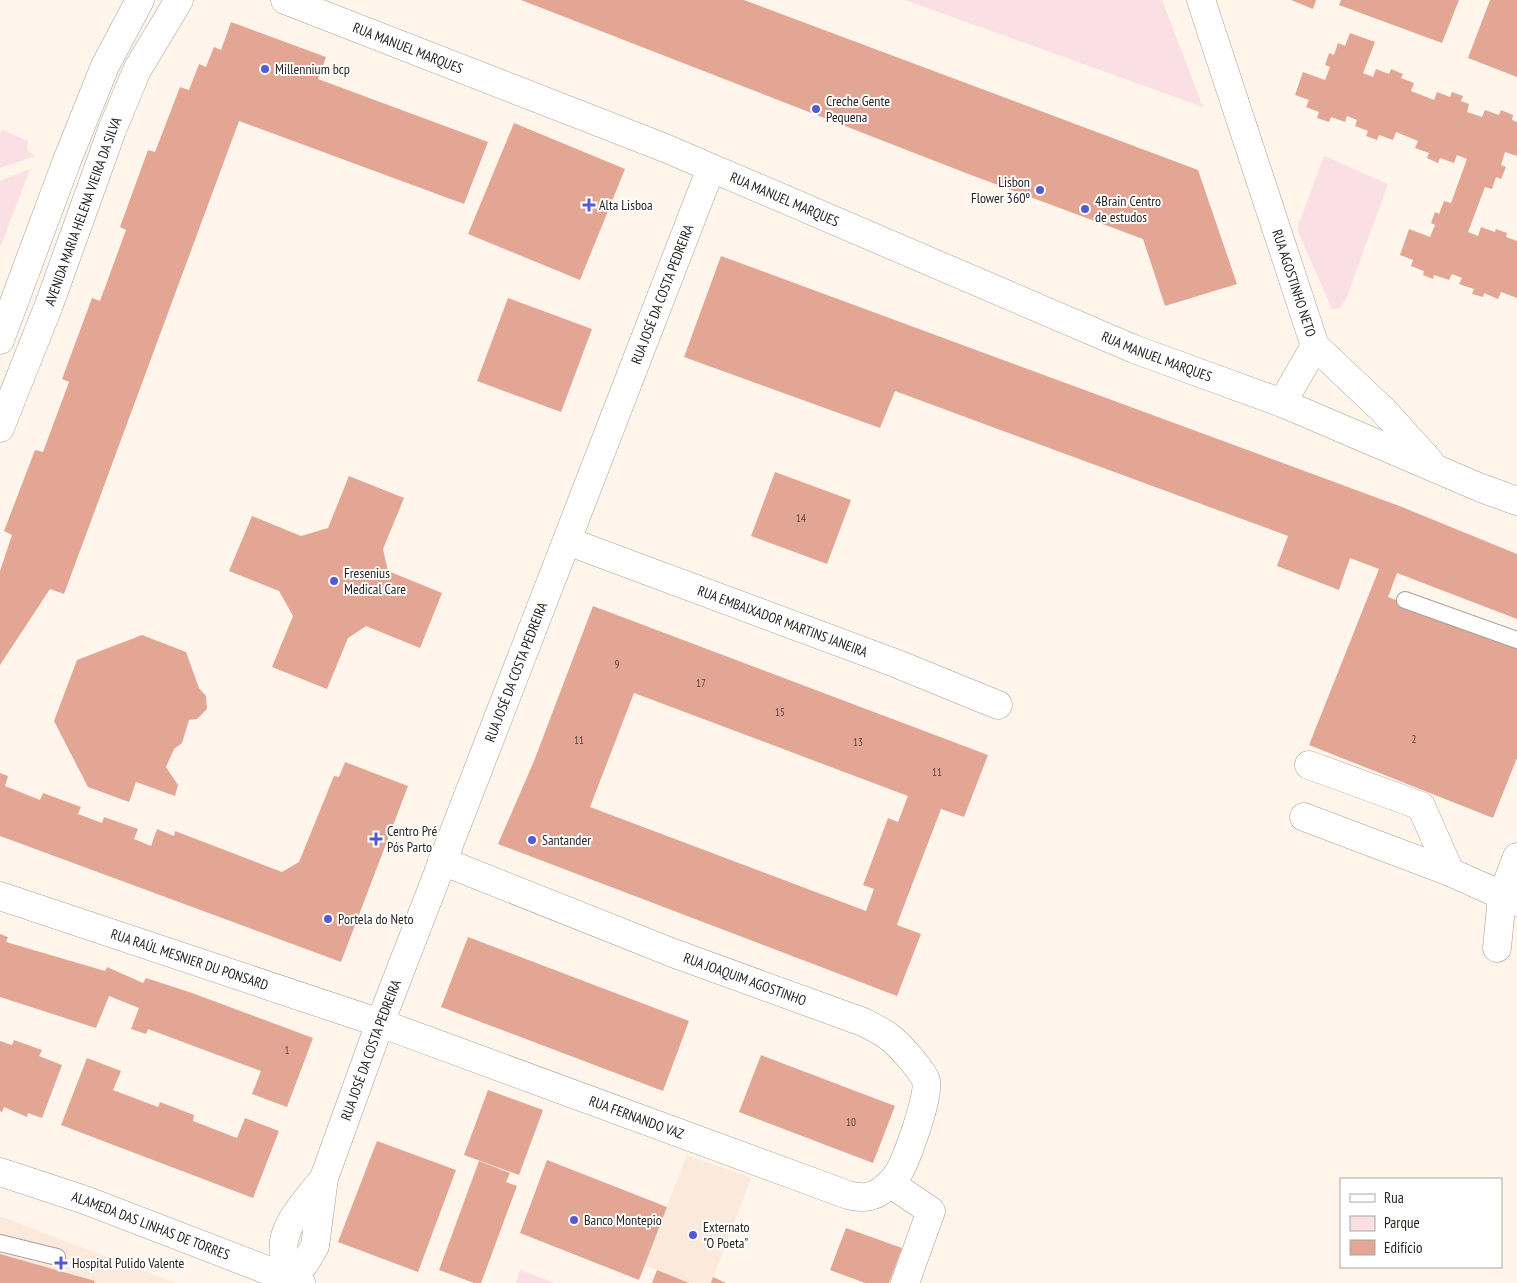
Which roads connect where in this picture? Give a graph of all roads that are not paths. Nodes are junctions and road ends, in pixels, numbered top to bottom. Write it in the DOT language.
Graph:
graph roads {
  1 [pos="140,0"];
  2 [pos="180,0"];
  3 [pos="285,0"];
  4 [pos="1201,0"];
  5 [pos="712,168"];
  6 [pos="0,340"];
  7 [pos="1315,346"];
  8 [pos="1282,403"];
  9 [pos="0,428"];
  10 [pos="1436,469"];
  11 [pos="1517,501"];
  12 [pos="567,541"];
  13 [pos="1405,600"];
  14 [pos="1517,640"];
  15 [pos="998,705"];
  16 [pos="1309,765"];
  17 [pos="1304,817"];
  18 [pos="1517,856"];
  19 [pos="442,862"];
  20 [pos="1450,872"];
  21 [pos="0,896"];
  22 [pos="1510,899"];
  23 [pos="1497,948"];
  24 [pos="380,1023"];
  25 [pos="0,1172"];
  26 [pos="890,1184"];
  27 [pos="0,1243"];
  28 [pos="57,1257"];
  29 [pos="286,1281"];
  30 [pos="905,1283"];
  1 -- 6 [label="street"];
  2 -- 9 [label="street, AVENIDA MARIA HELENA VIEIRA DA SILVA"];
  3 -- 5 [label="street, RUA MANUEL MARQUES"];
  4 -- 7 [label="street, RUA AGOSTINHO NETO"];
  5 -- 8 [label="street, RUA MANUEL MARQUES"];
  5 -- 12 [label="street, RUA JOSÉ DA COSTA PEDREIRA"];
  7 -- 8 [label="street"];
  7 -- 10 [label="street, RUA AGOSTINHO NETO"];
  8 -- 10 [label="street, RUA MANUEL MARQUES"];
  10 -- 11 [label="street, RUA AGOSTINHO NETO"];
  12 -- 15 [label="street, RUA EMBAIXADOR MARTINS JANEIRA"];
  12 -- 19 [label="street, RUA JOSÉ DA COSTA PEDREIRA"];
  13 -- 14 [label="lane"];
  16 -- 20 [label="street"];
  17 -- 20 [label="street"];
  18 -- 22 [label="street"];
  19 -- 24 [label="street, RUA JOSÉ DA COSTA PEDREIRA"];
  19 -- 26 [label="street, RUA JOAQUIM AGOSTINHO"];
  20 -- 22 [label="street"];
  21 -- 24 [label="street, RUA RAÚL MESNIER DU PONSARD"];
  22 -- 23 [label="street"];
  24 -- 26 [label="street, RUA FERNANDO VAZ"];
  24 -- 29 [label="street, RUA JOSÉ DA COSTA PEDREIRA"];
  25 -- 29 [label="street, ALAMEDA DAS LINHAS DE TORRES"];
  26 -- 30 [label="street"];
  27 -- 28 [label="lane"];
}
